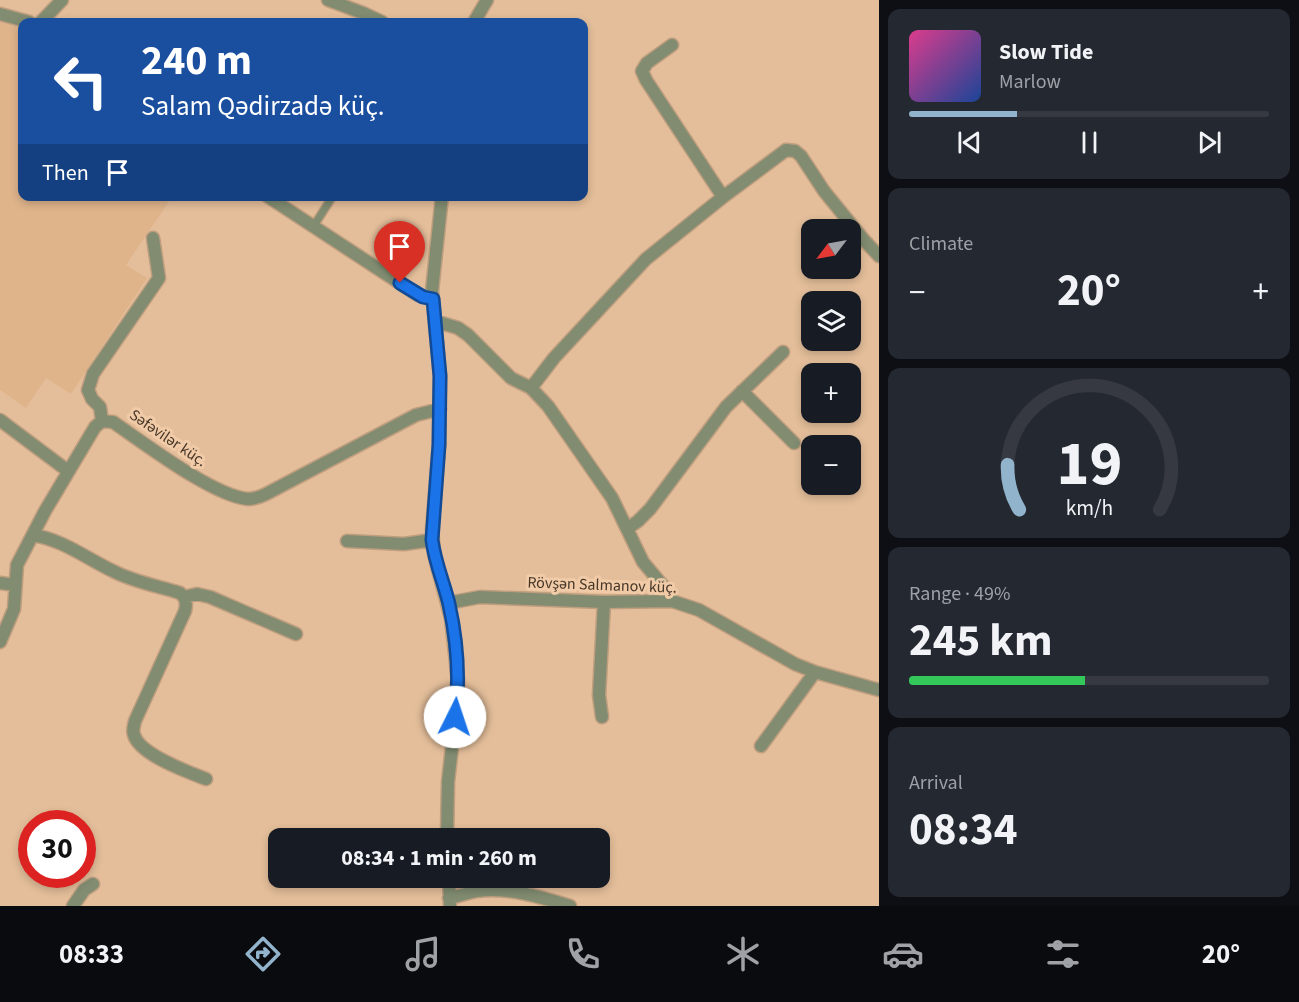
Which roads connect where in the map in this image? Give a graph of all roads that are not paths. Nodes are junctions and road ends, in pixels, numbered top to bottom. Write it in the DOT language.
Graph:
graph roads {
  1 [pos="62,0"];
  2 [pos="328,0"];
  3 [pos="487,0"];
  4 [pos="0,14"];
  5 [pos="45,18"];
  6 [pos="373,18"];
  7 [pos="476,18"];
  8 [pos="18,19"];
  9 [pos="672,45"];
  10 [pos="723,197"];
  11 [pos="275,201"];
  12 [pos="330,201"];
  13 [pos="442,201"];
  14 [pos="314,227"];
  15 [pos="153,238"];
  16 [pos="879,256"];
  17 [pos="433,299"];
  18 [pos="435,321"];
  19 [pos="783,352"];
  20 [pos="531,388"];
  21 [pos="742,391"];
  22 [pos="440,409"];
  23 [pos="0,420"];
  24 [pos="102,421"];
  25 [pos="794,443"];
  26 [pos="69,471"];
  27 [pos="627,529"];
  28 [pos="33,535"];
  29 [pos="432,540"];
  30 [pos="347,541"];
  31 [pos="0,583"];
  32 [pos="15,585"];
  33 [pos="184,597"];
  34 [pos="672,601"];
  35 [pos="604,602"];
  36 [pos="448,603"];
  37 [pos="296,634"];
  38 [pos="0,642"];
  39 [pos="815,672"];
  40 [pos="879,690"];
  41 [pos="602,717"];
  42 [pos="761,746"];
  43 [pos="206,779"];
  44 [pos="447,828"];
  45 [pos="87,888"];
  46 [pos="450,902"];
  47 [pos="73,906"];
  48 [pos="570,906"];
  1 -- 5 [label="street"];
  2 -- 6 [label="street"];
  3 -- 7 [label="street"];
  4 -- 8 [label="street"];
  9 -- 10 [label="street"];
  10 -- 16 [label="street"];
  10 -- 20 [label="street"];
  11 -- 14 [label="street"];
  12 -- 14 [label="lane"];
  13 -- 17 [label="street"];
  14 -- 17 [label="street"];
  15 -- 24 [label="street"];
  17 -- 18 [label="street"];
  18 -- 20 [label="street"];
  18 -- 22 [label="street"];
  19 -- 21 [label="street"];
  20 -- 27 [label="street"];
  21 -- 25 [label="street"];
  21 -- 27 [label="street"];
  22 -- 24 [label="street, Səfəvilər küç."];
  22 -- 29 [label="street"];
  23 -- 26 [label="street"];
  24 -- 26 [label="street, Səfəvilər küç."];
  26 -- 28 [label="street, Səfəvilər küç."];
  27 -- 34 [label="street"];
  28 -- 32 [label="street, Səfəvilər küç."];
  28 -- 33 [label="street"];
  29 -- 30 [label="street"];
  29 -- 36 [label="street"];
  31 -- 32 [label="street"];
  32 -- 38 [label="street, Səfəvilər küç."];
  33 -- 37 [label="street"];
  33 -- 43 [label="street"];
  34 -- 35 [label="street, Rövşən Salmanov küç."];
  34 -- 39 [label="street, Rövşən Salmanov küç."];
  35 -- 36 [label="street, Rövşən Salmanov küç."];
  35 -- 41 [label="street"];
  36 -- 44 [label="street"];
  39 -- 40 [label="street, Rövşən Salmanov küç."];
  39 -- 42 [label="street"];
  45 -- 47 [label="street"];
  46 -- 48 [label="street"];
}
